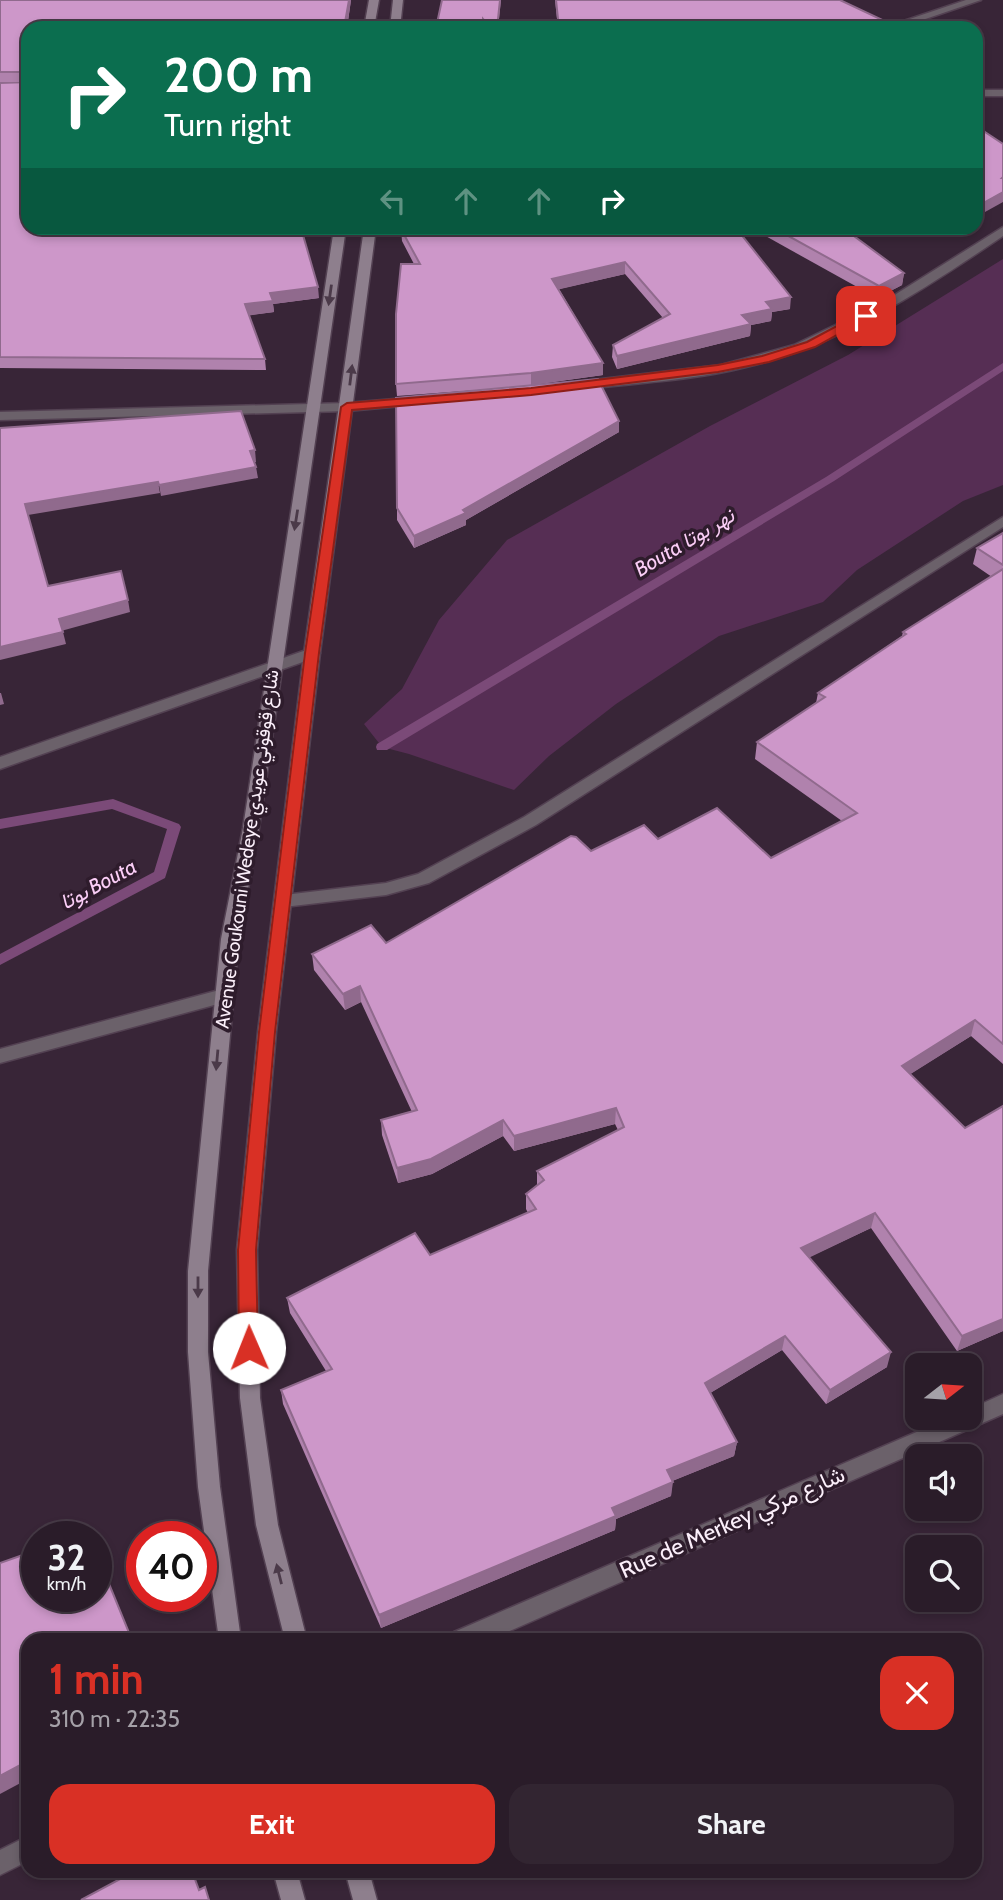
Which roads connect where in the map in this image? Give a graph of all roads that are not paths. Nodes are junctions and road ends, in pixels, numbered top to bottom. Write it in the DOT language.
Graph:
graph roads {
  1 [pos="374,0"];
  2 [pos="398,0"];
  3 [pos="976,0"];
  4 [pos="370,21"];
  5 [pos="396,21"];
  6 [pos="910,21"];
  7 [pos="983,93"];
  8 [pos="1003,93"];
  9 [pos="1003,231"];
  10 [pos="339,235"];
  11 [pos="369,235"];
  12 [pos="557,388"];
  13 [pos="439,399"];
  14 [pos="347,407"];
  15 [pos="314,408"];
  16 [pos="0,416"];
  17 [pos="1003,521"];
  18 [pos="312,653"];
  19 [pos="273,667"];
  20 [pos="0,763"];
  21 [pos="284,901"];
  22 [pos="223,996"];
  23 [pos="0,1056"];
  24 [pos="1003,1404"];
  25 [pos="229,1633"];
  26 [pos="294,1633"];
  27 [pos="478,1633"];
  28 [pos="21,1852"];
  29 [pos="0,1863"];
  30 [pos="287,1878"];
  31 [pos="359,1878"];
  32 [pos="293,1900"];
  33 [pos="365,1900"];
  1 -- 4 [label="street"];
  2 -- 5 [label="street"];
  3 -- 6 [label="street"];
  7 -- 8 [label="street"];
  9 -- 12 [label="street"];
  10 -- 15 [label="street, Avenue Goukouni Wedeye شارع قوقوني عويدي, one-way"];
  14 -- 11 [label="street, Avenue Goukouni Wedeye شارع قوقوني عويدي, one-way"];
  13 -- 14 [label="street"];
  14 -- 15 [label="street"];
  14 -- 18 [label="street, Avenue Goukouni Wedeye شارع قوقوني عويدي"];
  15 -- 16 [label="street"];
  15 -- 19 [label="street, Avenue Goukouni Wedeye شارع قوقوني عويدي, one-way"];
  17 -- 21 [label="street"];
  18 -- 19 [label="street"];
  18 -- 21 [label="street, Avenue Goukouni Wedeye شارع قوقوني عويدي"];
  19 -- 20 [label="street"];
  19 -- 22 [label="street, Avenue Goukouni Wedeye شارع قوقوني عويدي"];
  26 -- 21 [label="street, Avenue Goukouni Wedeye شارع قوقوني عويدي, one-way"];
  22 -- 23 [label="street"];
  22 -- 25 [label="street, Avenue Goukouni Wedeye شارع قوقوني عويدي, one-way"];
  24 -- 27 [label="street, Rue de Merkey شارع مركي"];
  28 -- 29 [label="street"];
  30 -- 32 [label="street"];
  31 -- 33 [label="street"];
}
